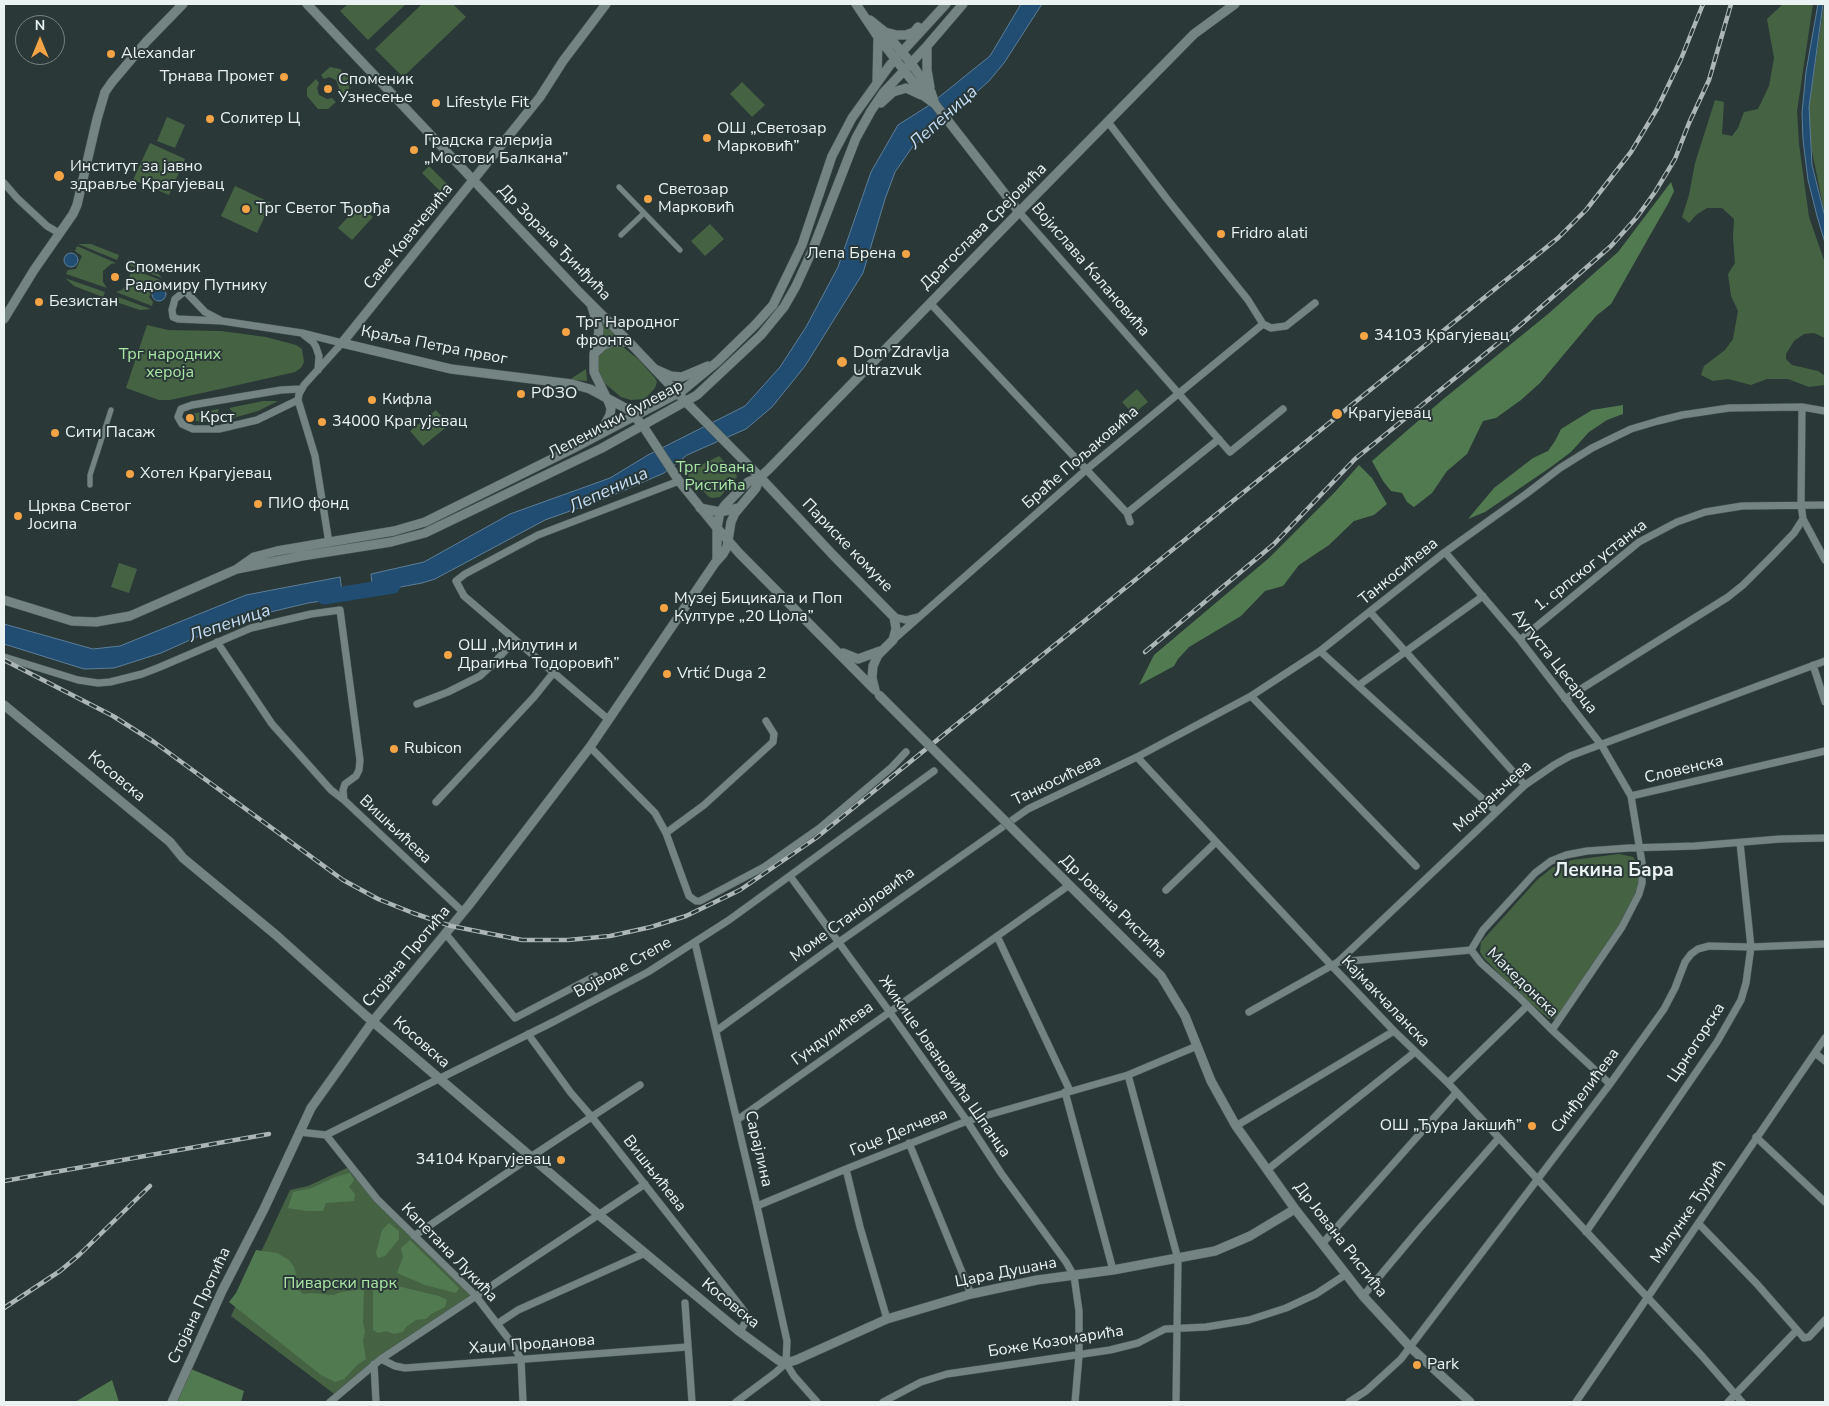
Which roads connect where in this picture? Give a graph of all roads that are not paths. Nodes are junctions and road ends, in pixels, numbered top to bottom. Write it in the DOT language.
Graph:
graph roads {
  1 [pos="183,4"];
  2 [pos="307,4"];
  3 [pos="606,4"];
  4 [pos="856,4"];
  5 [pos="946,4"];
  6 [pos="962,4"];
  7 [pos="1235,4"];
  8 [pos="937,14"];
  9 [pos="881,34"];
  10 [pos="927,46"];
  11 [pos="899,55"];
  12 [pos="908,67"];
  13 [pos="877,81"];
  14 [pos="928,94"];
  15 [pos="871,111"];
  16 [pos="1108,122"];
  17 [pos="474,181"];
  18 [pos="4,183"];
  19 [pos="618,187"];
  20 [pos="1019,212"];
  21 [pos="644,213"];
  22 [pos="60,234"];
  23 [pos="621,235"];
  24 [pos="680,250"];
  25 [pos="930,302"];
  26 [pos="1315,302"];
  27 [pos="592,305"];
  28 [pos="4,319"];
  29 [pos="222,320"];
  30 [pos="1263,324"];
  31 [pos="302,333"];
  32 [pos="629,342"];
  33 [pos="342,343"];
  34 [pos="594,354"];
  35 [pos="717,362"];
  36 [pos="318,370"];
  37 [pos="655,370"];
  38 [pos="300,389"];
  39 [pos="678,393"];
  40 [pos="1178,393"];
  41 [pos="607,398"];
  42 [pos="298,400"];
  43 [pos="686,402"];
  44 [pos="1802,407"];
  45 [pos="1283,409"];
  46 [pos="111,410"];
  47 [pos="1825,411"];
  48 [pos="635,416"];
  49 [pos="643,426"];
  50 [pos="594,437"];
  51 [pos="1219,439"];
  52 [pos="730,448"];
  53 [pos="1087,469"];
  54 [pos="760,477"];
  55 [pos="678,479"];
  56 [pos="90,485"];
  57 [pos="1801,504"];
  58 [pos="1825,505"];
  59 [pos="700,508"];
  60 [pos="738,508"];
  61 [pos="720,512"];
  62 [pos="1127,513"];
  63 [pos="1803,519"];
  64 [pos="1130,522"];
  65 [pos="717,528"];
  66 [pos="728,541"];
  67 [pos="328,543"];
  68 [pos="1445,552"];
  69 [pos="717,560"];
  70 [pos="1825,560"];
  71 [pos="237,568"];
  72 [pos="1483,596"];
  73 [pos="4,600"];
  74 [pos="1371,612"];
  75 [pos="920,616"];
  76 [pos="894,617"];
  77 [pos="514,640"];
  78 [pos="893,640"];
  79 [pos="1520,640"];
  80 [pos="217,642"];
  81 [pos="834,648"];
  82 [pos="882,650"];
  83 [pos="1320,651"];
  84 [pos="1404,651"];
  85 [pos="4,657"];
  86 [pos="1825,660"];
  87 [pos="1813,665"];
  88 [pos="554,672"];
  89 [pos="1358,685"];
  90 [pos="877,692"];
  91 [pos="1251,696"];
  92 [pos="1564,699"];
  93 [pos="1825,702"];
  94 [pos="417,704"];
  95 [pos="4,705"];
  96 [pos="609,720"];
  97 [pos="766,721"];
  98 [pos="1602,746"];
  99 [pos="590,747"];
  100 [pos="1825,751"];
  101 [pos="906,752"];
  102 [pos="1136,757"];
  103 [pos="934,771"];
  104 [pos="1525,785"];
  105 [pos="1631,796"];
  106 [pos="344,800"];
  107 [pos="436,802"];
  108 [pos="1496,811"];
  109 [pos="1007,822"];
  110 [pos="666,834"];
  111 [pos="1825,838"];
  112 [pos="1216,842"];
  113 [pos="1740,843"];
  114 [pos="1640,847"];
  115 [pos="1416,866"];
  116 [pos="790,876"];
  117 [pos="1068,886"];
  118 [pos="1166,890"];
  119 [pos="463,912"];
  120 [pos="445,933"];
  121 [pos="997,936"];
  122 [pos="839,942"];
  123 [pos="695,943"];
  124 [pos="1825,944"];
  125 [pos="1751,947"];
  126 [pos="1471,950"];
  127 [pos="1335,964"];
  128 [pos="596,976"];
  129 [pos="1527,1006"];
  130 [pos="889,1011"];
  131 [pos="1249,1012"];
  132 [pos="373,1021"];
  133 [pos="1552,1030"];
  134 [pos="716,1031"];
  135 [pos="1394,1031"];
  136 [pos="528,1034"];
  137 [pos="1825,1038"];
  138 [pos="1197,1046"];
  139 [pos="1415,1052"];
  140 [pos="1815,1053"];
  141 [pos="1825,1061"];
  142 [pos="1128,1075"];
  143 [pos="439,1078"];
  144 [pos="1448,1083"];
  145 [pos="1610,1084"];
  146 [pos="640,1086"];
  147 [pos="1067,1092"];
  148 [pos="1456,1092"];
  149 [pos="591,1116"];
  150 [pos="737,1120"];
  151 [pos="967,1121"];
  152 [pos="1236,1126"];
  153 [pos="299,1132"];
  154 [pos="326,1135"];
  155 [pos="1756,1137"];
  156 [pos="1498,1139"];
  157 [pos="909,1144"];
  158 [pos="532,1156"];
  159 [pos="846,1169"];
  160 [pos="1267,1170"];
  161 [pos="1536,1179"];
  162 [pos="645,1184"];
  163 [pos="1825,1202"];
  164 [pos="757,1206"];
  165 [pos="1295,1209"];
  166 [pos="599,1215"];
  167 [pos="1699,1224"];
  168 [pos="1586,1232"];
  169 [pos="414,1236"];
  170 [pos="1322,1244"];
  171 [pos="645,1253"];
  172 [pos="1178,1259"];
  173 [pos="1113,1270"];
  174 [pos="1074,1276"];
  175 [pos="1345,1276"];
  176 [pos="971,1294"];
  177 [pos="475,1296"];
  178 [pos="1363,1296"];
  179 [pos="1648,1298"];
  180 [pos="684,1303"];
  181 [pos="887,1319"];
  182 [pos="1825,1320"];
  183 [pos="497,1324"];
  184 [pos="1177,1329"];
  185 [pos="1797,1330"];
  186 [pos="740,1332"];
  187 [pos="687,1347"];
  188 [pos="1410,1347"];
  189 [pos="1079,1356"];
  190 [pos="380,1359"];
  191 [pos="521,1359"];
  192 [pos="786,1363"];
  193 [pos="374,1364"];
  194 [pos="1735,1395"];
  195 [pos="1467,1401"];
  196 [pos="172,1402"];
  197 [pos="330,1402"];
  198 [pos="376,1402"];
  199 [pos="524,1402"];
  200 [pos="692,1402"];
  201 [pos="736,1402"];
  202 [pos="817,1402"];
  203 [pos="883,1402"];
  204 [pos="1075,1402"];
  205 [pos="1176,1402"];
  206 [pos="1349,1402"];
  207 [pos="1576,1402"];
  208 [pos="1728,1402"];
  209 [pos="1742,1402"];
  1 -- 22 [label="street"];
  2 -- 17 [label="street, Др Зорана Ђинђића"];
  3 -- 17 [label="street, Саве Ковачевића"];
  4 -- 9 [label="street, Војислава Калановића"];
  5 -- 8 [label="street, Лепенички булевар"];
  6 -- 10 [label="street, Лепенички булевар"];
  7 -- 16 [label="street, Драгослава Срејовића"];
  8 -- 9 [label="street"];
  8 -- 11 [label="street, Лепенички булевар"];
  9 -- 11 [label="street, Војислава Калановића"];
  9 -- 13 [label="street"];
  10 -- 12 [label="street, Лепенички булевар"];
  10 -- 14 [label="street"];
  11 -- 12 [label="street, Војислава Калановића"];
  11 -- 13 [label="street, Лепенички булевар"];
  12 -- 14 [label="street, Војислава Калановића"];
  12 -- 15 [label="street, Лепенички булевар"];
  13 -- 35 [label="street, Лепенички булевар"];
  14 -- 15 [label="street"];
  14 -- 20 [label="street, Војислава Калановића"];
  15 -- 43 [label="street, Лепенички булевар"];
  16 -- 20 [label="street, Драгослава Срејовића"];
  16 -- 30 [label="street"];
  17 -- 27 [label="street, Др Зорана Ђинђића"];
  17 -- 33 [label="street, Саве Ковачевића"];
  18 -- 22 [label="street"];
  19 -- 21 [label="street"];
  20 -- 25 [label="street, Драгослава Срејовића"];
  20 -- 40 [label="street, Војислава Калановића"];
  21 -- 23 [label="street"];
  21 -- 24 [label="street"];
  22 -- 28 [label="street"];
  25 -- 53 [label="street"];
  25 -- 54 [label="street, Драгослава Срејовића"];
  26 -- 30 [label="street"];
  27 -- 32 [label="street, Др Зорана Ђинђића"];
  27 -- 34 [label="street"];
  29 -- 29 [label="street"];
  29 -- 31 [label="street"];
  30 -- 40 [label="street, Браће Пољаковића"];
  31 -- 33 [label="street"];
  31 -- 36 [label="street"];
  32 -- 34 [label="street"];
  32 -- 37 [label="street, Др Зорана Ђинђића"];
  33 -- 36 [label="street"];
  33 -- 41 [label="street, Краља Петра првог"];
  34 -- 41 [label="street"];
  35 -- 37 [label="street"];
  35 -- 39 [label="street, Лепенички булевар"];
  36 -- 38 [label="street"];
  37 -- 39 [label="street, Др Зорана Ђинђића"];
  38 -- 42 [label="street"];
  38 -- 42 [label="street"];
  39 -- 43 [label="street, Др Зорана Ђинђића"];
  39 -- 48 [label="street, Лепенички булевар"];
  40 -- 51 [label="street, Војислава Калановића"];
  40 -- 53 [label="street, Браће Пољаковића"];
  41 -- 48 [label="street"];
  41 -- 50 [label="street"];
  42 -- 67 [label="street"];
  43 -- 49 [label="street, Лепенички булевар"];
  43 -- 52 [label="street, Др Зорана Ђинђића"];
  44 -- 47 [label="street, Танкосићева"];
  44 -- 57 [label="street"];
  44 -- 68 [label="street, Танкосићева"];
  45 -- 51 [label="street, Војислава Калановића"];
  46 -- 56 [label="street"];
  48 -- 49 [label="street"];
  48 -- 50 [label="street, Лепенички булевар"];
  49 -- 55 [label="street, Др Јована Ристића"];
  49 -- 71 [label="street, Лепенички булевар"];
  50 -- 67 [label="street, Лепенички булевар"];
  51 -- 62 [label="street"];
  52 -- 54 [label="street, Париске комуне"];
  53 -- 62 [label="street"];
  53 -- 75 [label="street, Браће Пољаковића"];
  54 -- 60 [label="street, Драгослава Срејовића"];
  54 -- 61 [label="street, Драгослава Срејовића"];
  54 -- 76 [label="street, Париске комуне"];
  55 -- 59 [label="street, Др Јована Ристића"];
  55 -- 77 [label="street"];
  57 -- 58 [label="street, 1. српског устанка"];
  57 -- 63 [label="street"];
  57 -- 79 [label="street, 1. српског устанка"];
  59 -- 61 [label="street"];
  59 -- 65 [label="street, Др Јована Ристића"];
  60 -- 61 [label="street"];
  60 -- 66 [label="street, Драгослава Срејовића"];
  61 -- 65 [label="street"];
  62 -- 64 [label="street"];
  63 -- 70 [label="street"];
  63 -- 92 [label="street"];
  65 -- 66 [label="street, Др Јована Ристића"];
  65 -- 69 [label="street"];
  66 -- 69 [label="street, Драгослава Срејовића"];
  66 -- 81 [label="street, Др Јована Ристића"];
  67 -- 71 [label="street, Лепенички булевар"];
  68 -- 72 [label="street, Аугуста Цесарца"];
  68 -- 74 [label="street, Танкосићева"];
  69 -- 96 [label="street, Стојана Протића"];
  71 -- 73 [label="street, Лепенички булевар"];
  72 -- 79 [label="street, Аугуста Цесарца"];
  72 -- 84 [label="street"];
  74 -- 83 [label="street, Танкосићева"];
  74 -- 84 [label="street"];
  75 -- 76 [label="street, Париске комуне"];
  75 -- 78 [label="street, Браће Пољаковића"];
  76 -- 78 [label="street"];
  77 -- 88 [label="street"];
  77 -- 94 [label="street"];
  78 -- 82 [label="street"];
  79 -- 92 [label="street, Аугуста Цесарца"];
  80 -- 85 [label="street"];
  80 -- 106 [label="street"];
  80 -- 106 [label="street, Вишњићева"];
  81 -- 82 [label="street"];
  81 -- 90 [label="street, Др Јована Ристића"];
  82 -- 90 [label="street"];
  83 -- 89 [label="street"];
  83 -- 91 [label="street, Танкосићева"];
  84 -- 89 [label="street"];
  84 -- 104 [label="street"];
  86 -- 87 [label="street, Мокрањчева"];
  87 -- 93 [label="street"];
  87 -- 98 [label="street, Мокрањчева"];
  88 -- 96 [label="street"];
  88 -- 107 [label="street"];
  89 -- 108 [label="street"];
  90 -- 117 [label="street, Др Јована Ристића, bridge"];
  91 -- 102 [label="street, Танкосићева"];
  91 -- 115 [label="street"];
  92 -- 98 [label="street, Аугуста Цесарца"];
  95 -- 132 [label="street, Косовска"];
  96 -- 99 [label="street, Стојана Протића"];
  97 -- 110 [label="street"];
  98 -- 104 [label="street, Мокрањчева"];
  98 -- 105 [label="street, Аугуста Цесарца"];
  99 -- 110 [label="street"];
  99 -- 119 [label="street, Стојана Протића"];
  100 -- 105 [label="street, Словенска"];
  101 -- 110 [label="street"];
  102 -- 109 [label="street, Танкосићева"];
  102 -- 112 [label="street, Кајмакчаланска"];
  103 -- 116 [label="street, Војводе Степе"];
  104 -- 108 [label="street, Мокрањчева"];
  105 -- 114 [label="street, Словенска"];
  106 -- 119 [label="street, Вишњићева"];
  108 -- 127 [label="street, Мокрањчева"];
  109 -- 122 [label="street, Моме Станојловића"];
  111 -- 113 [label="street"];
  112 -- 118 [label="street"];
  112 -- 127 [label="street, Кајмакчаланска"];
  113 -- 114 [label="street"];
  113 -- 125 [label="street, Црногорска"];
  114 -- 126 [label="street"];
  114 -- 133 [label="street, Словенска"];
  116 -- 122 [label="street, Жикице Јовановића Шпанца"];
  116 -- 123 [label="street, Војводе Степе"];
  117 -- 121 [label="street, Гундулићева"];
  117 -- 138 [label="street, Др Јована Ристића"];
  119 -- 120 [label="street, Стојана Протића"];
  120 -- 128 [label="street"];
  120 -- 132 [label="street, Стојана Протића"];
  121 -- 130 [label="street, Гундулићева"];
  121 -- 147 [label="street"];
  122 -- 130 [label="street, Жикице Јовановића Шпанца"];
  122 -- 134 [label="street, Моме Станојловића"];
  123 -- 134 [label="street, Сарајлина"];
  123 -- 136 [label="street, Војводе Степе"];
  124 -- 125 [label="street, Синђелићева"];
  125 -- 145 [label="street, Синђелићева"];
  125 -- 168 [label="street, Црногорска"];
  126 -- 127 [label="street, Македонска"];
  126 -- 129 [label="street, Македонска"];
  127 -- 131 [label="street, Мокрањчева"];
  127 -- 135 [label="street, Кајмакчаланска"];
  129 -- 133 [label="street, Македонска"];
  129 -- 144 [label="street"];
  130 -- 150 [label="street, Гундулићева"];
  130 -- 151 [label="street, Жикице Јовановића Шпанца"];
  132 -- 143 [label="street, Косовска"];
  132 -- 153 [label="street, Стојана Протића"];
  133 -- 145 [label="street, Македонска"];
  134 -- 150 [label="street, Сарајлина"];
  135 -- 139 [label="street, Кајмакчаланска"];
  135 -- 152 [label="street"];
  136 -- 143 [label="street, Војводе Степе"];
  136 -- 149 [label="street, Вишњићева"];
  137 -- 140 [label="street, Милунке Ђурић"];
  138 -- 142 [label="street, Гоце Делчева"];
  138 -- 152 [label="street, Др Јована Ристића"];
  139 -- 144 [label="street, Кајмакчаланска"];
  139 -- 160 [label="street"];
  140 -- 141 [label="street"];
  140 -- 155 [label="street, Милунке Ђурић"];
  142 -- 147 [label="street, Гоце Делчева"];
  142 -- 172 [label="street"];
  143 -- 154 [label="street, Војводе Степе"];
  143 -- 158 [label="street, Косовска"];
  144 -- 148 [label="street, Кајмакчаланска"];
  145 -- 161 [label="street, Синђелићева"];
  146 -- 149 [label="street"];
  147 -- 151 [label="street, Гоце Делчева"];
  147 -- 173 [label="street"];
  148 -- 156 [label="street, Кајмакчаланска"];
  148 -- 170 [label="street"];
  149 -- 158 [label="street"];
  149 -- 162 [label="street, Вишњићева"];
  150 -- 164 [label="street, Сарајлина"];
  151 -- 157 [label="street, Гоце Делчева"];
  151 -- 174 [label="street, Жикице Јовановића Шпанца"];
  152 -- 160 [label="street, Др Јована Ристића"];
  153 -- 154 [label="street"];
  153 -- 196 [label="street, Стојана Протића"];
  154 -- 169 [label="street, Капетана Лукића"];
  155 -- 163 [label="street"];
  155 -- 167 [label="street, Милунке Ђурић"];
  156 -- 161 [label="street, Кајмакчаланска"];
  156 -- 178 [label="street"];
  157 -- 159 [label="street, Гоце Делчева"];
  157 -- 176 [label="street"];
  158 -- 166 [label="street, Косовска"];
  158 -- 169 [label="street"];
  159 -- 164 [label="street, Гоце Делчева"];
  159 -- 181 [label="street"];
  160 -- 165 [label="street, Др Јована Ристића"];
  161 -- 168 [label="street, Кајмакчаланска"];
  161 -- 188 [label="street, Синђелићева"];
  162 -- 166 [label="street"];
  162 -- 186 [label="street, Вишњићева"];
  164 -- 192 [label="street, Сарајлина"];
  165 -- 170 [label="street, Др Јована Ристића"];
  165 -- 172 [label="street, Цара Душана"];
  166 -- 171 [label="street, Косовска"];
  166 -- 177 [label="street"];
  167 -- 179 [label="street, Милунке Ђурић"];
  167 -- 185 [label="street"];
  168 -- 179 [label="street, Кајмакчаланска"];
  169 -- 177 [label="street, Капетана Лукића"];
  170 -- 175 [label="street, Др Јована Ристића"];
  171 -- 183 [label="street"];
  171 -- 186 [label="street, Косовска"];
  172 -- 173 [label="street, Цара Душана"];
  172 -- 184 [label="street"];
  173 -- 174 [label="street, Цара Душана"];
  174 -- 176 [label="street, Цара Душана"];
  174 -- 189 [label="street"];
  175 -- 178 [label="street, Др Јована Ристића"];
  175 -- 184 [label="street, Боже Козомарића"];
  176 -- 181 [label="street, Цара Душана"];
  177 -- 183 [label="street, Капетана Лукића"];
  177 -- 190 [label="street"];
  178 -- 188 [label="street, Др Јована Ристића"];
  179 -- 194 [label="street, Кајмакчаланска"];
  179 -- 207 [label="street, Милунке Ђурић"];
  180 -- 187 [label="street"];
  181 -- 192 [label="street, Цара Душана"];
  182 -- 185 [label="street"];
  183 -- 191 [label="street, Капетана Лукића"];
  184 -- 189 [label="street, Боже Козомарића"];
  184 -- 205 [label="street"];
  185 -- 194 [label="street"];
  186 -- 192 [label="street, Косовска"];
  187 -- 191 [label="street, Хаџи Проданова"];
  187 -- 200 [label="street"];
  188 -- 195 [label="street, Др Јована Ристића"];
  188 -- 206 [label="street, Синђелићева"];
  189 -- 203 [label="street, Боже Козомарића"];
  189 -- 204 [label="street"];
  190 -- 191 [label="street, Хаџи Проданова"];
  190 -- 193 [label="street"];
  191 -- 199 [label="street"];
  192 -- 201 [label="street, Цара Душана"];
  192 -- 202 [label="street, Косовска"];
  193 -- 197 [label="street"];
  193 -- 198 [label="street"];
  194 -- 208 [label="street"];
  194 -- 209 [label="street, Кајмакчаланска"];
}
